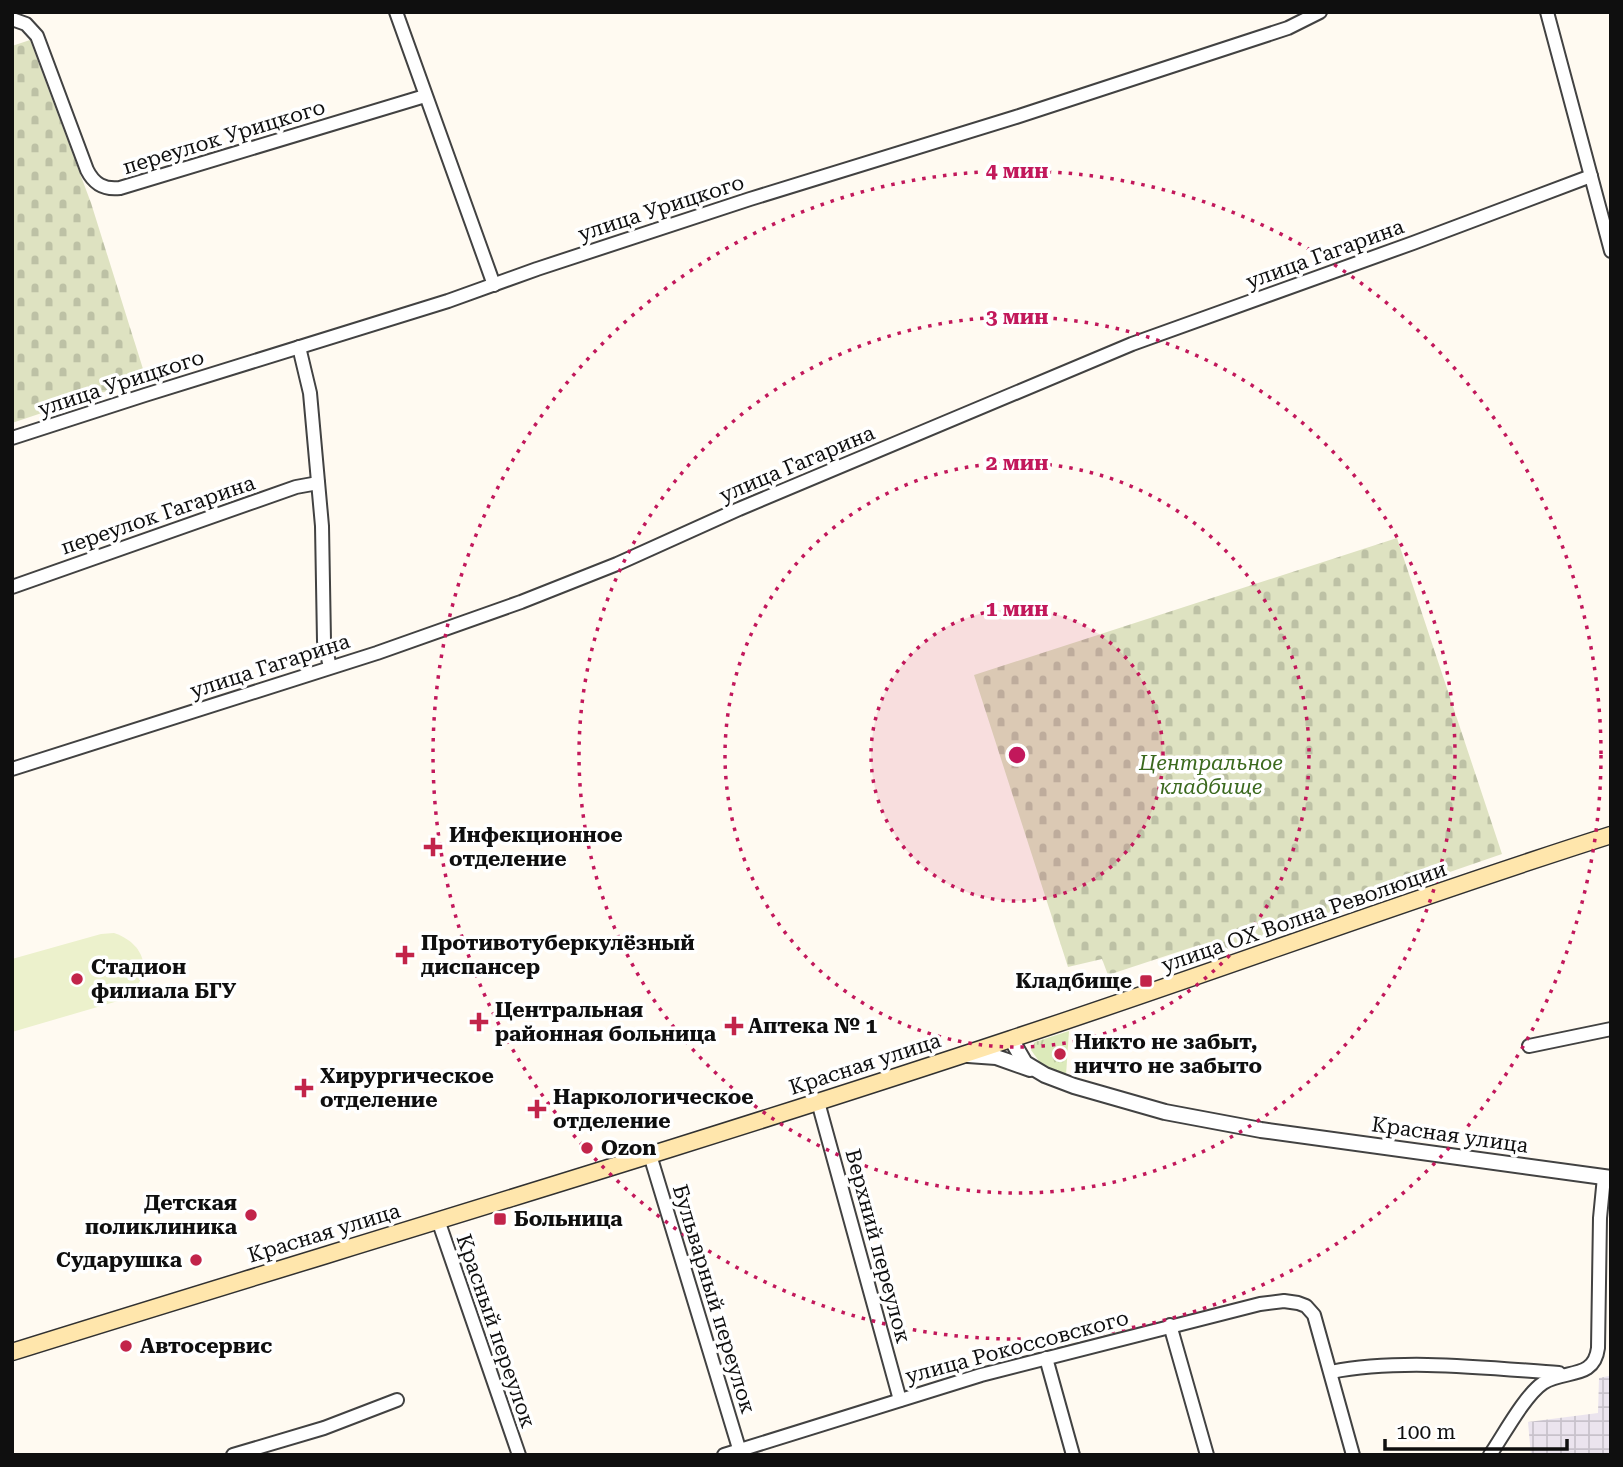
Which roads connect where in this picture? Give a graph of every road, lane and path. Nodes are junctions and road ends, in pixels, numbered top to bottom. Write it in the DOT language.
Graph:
graph roads {
  1 [pos="31,12"];
  2 [pos="397,12"];
  3 [pos="1320,12"];
  4 [pos="1547,12"];
  5 [pos="12,19"];
  6 [pos="425,96"];
  7 [pos="1591,176"];
  8 [pos="1611,251"];
  9 [pos="494,285"];
  10 [pos="299,347"];
  11 [pos="12,438"];
  12 [pos="318,483"];
  13 [pos="12,587"];
  14 [pos="330,667"];
  15 [pos="12,769"];
  16 [pos="1611,835"];
  17 [pos="1611,1029"];
  18 [pos="1010,1039"];
  19 [pos="1529,1046"];
  20 [pos="963,1055"];
  21 [pos="1045,1075"];
  22 [pos="818,1102"];
  23 [pos="650,1155"];
  24 [pos="1607,1177"];
  25 [pos="438,1220"];
  26 [pos="1170,1325"];
  27 [pos="12,1352"];
  28 [pos="1045,1358"];
  29 [pos="1331,1371"];
  30 [pos="1566,1374"];
  31 [pos="397,1400"];
  32 [pos="900,1400"];
  33 [pos="740,1452"];
  34 [pos="233,1455"];
  35 [pos="519,1455"];
  36 [pos="724,1455"];
  37 [pos="1073,1455"];
  38 [pos="1207,1455"];
  39 [pos="1353,1455"];
  40 [pos="1490,1455"];
  1 -- 5 [label="street"];
  2 -- 6 [label="street"];
  3 -- 9 [label="street, улица Урицкого"];
  4 -- 7 [label="street"];
  5 -- 6 [label="street, переулок Урицкого"];
  6 -- 9 [label="street"];
  7 -- 8 [label="street"];
  7 -- 14 [label="street, улица Гагарина"];
  9 -- 10 [label="street, улица Урицкого"];
  10 -- 11 [label="street, улица Урицкого"];
  10 -- 12 [label="street"];
  12 -- 13 [label="street, переулок Гагарина"];
  12 -- 14 [label="street"];
  14 -- 15 [label="street, улица Гагарина"];
  16 -- 18 [label="main road, улица ОХ Волна Революции"];
  17 -- 19 [label="street"];
  18 -- 20 [label="main road, Красная улица"];
  18 -- 21 [label="street, Красная улица"];
  20 -- 21 [label="street"];
  20 -- 22 [label="main road, Красная улица"];
  21 -- 24 [label="street, Красная улица"];
  22 -- 23 [label="main road, Красная улица"];
  22 -- 32 [label="street, Верхний переулок"];
  23 -- 25 [label="main road, Красная улица"];
  23 -- 33 [label="street, Бульварный переулок"];
  24 -- 30 [label="street"];
  25 -- 27 [label="main road, Красная улица"];
  25 -- 35 [label="street, Красный переулок"];
  26 -- 28 [label="street, улица Рокоссовского"];
  26 -- 29 [label="street, улица Рокоссовского"];
  26 -- 38 [label="street"];
  28 -- 32 [label="street, улица Рокоссовского"];
  28 -- 37 [label="street"];
  29 -- 30 [label="street"];
  29 -- 39 [label="street"];
  30 -- 40 [label="street"];
  31 -- 34 [label="street"];
  32 -- 33 [label="street, улица Рокоссовского"];
  33 -- 36 [label="street, улица Рокоссовского"];
}
